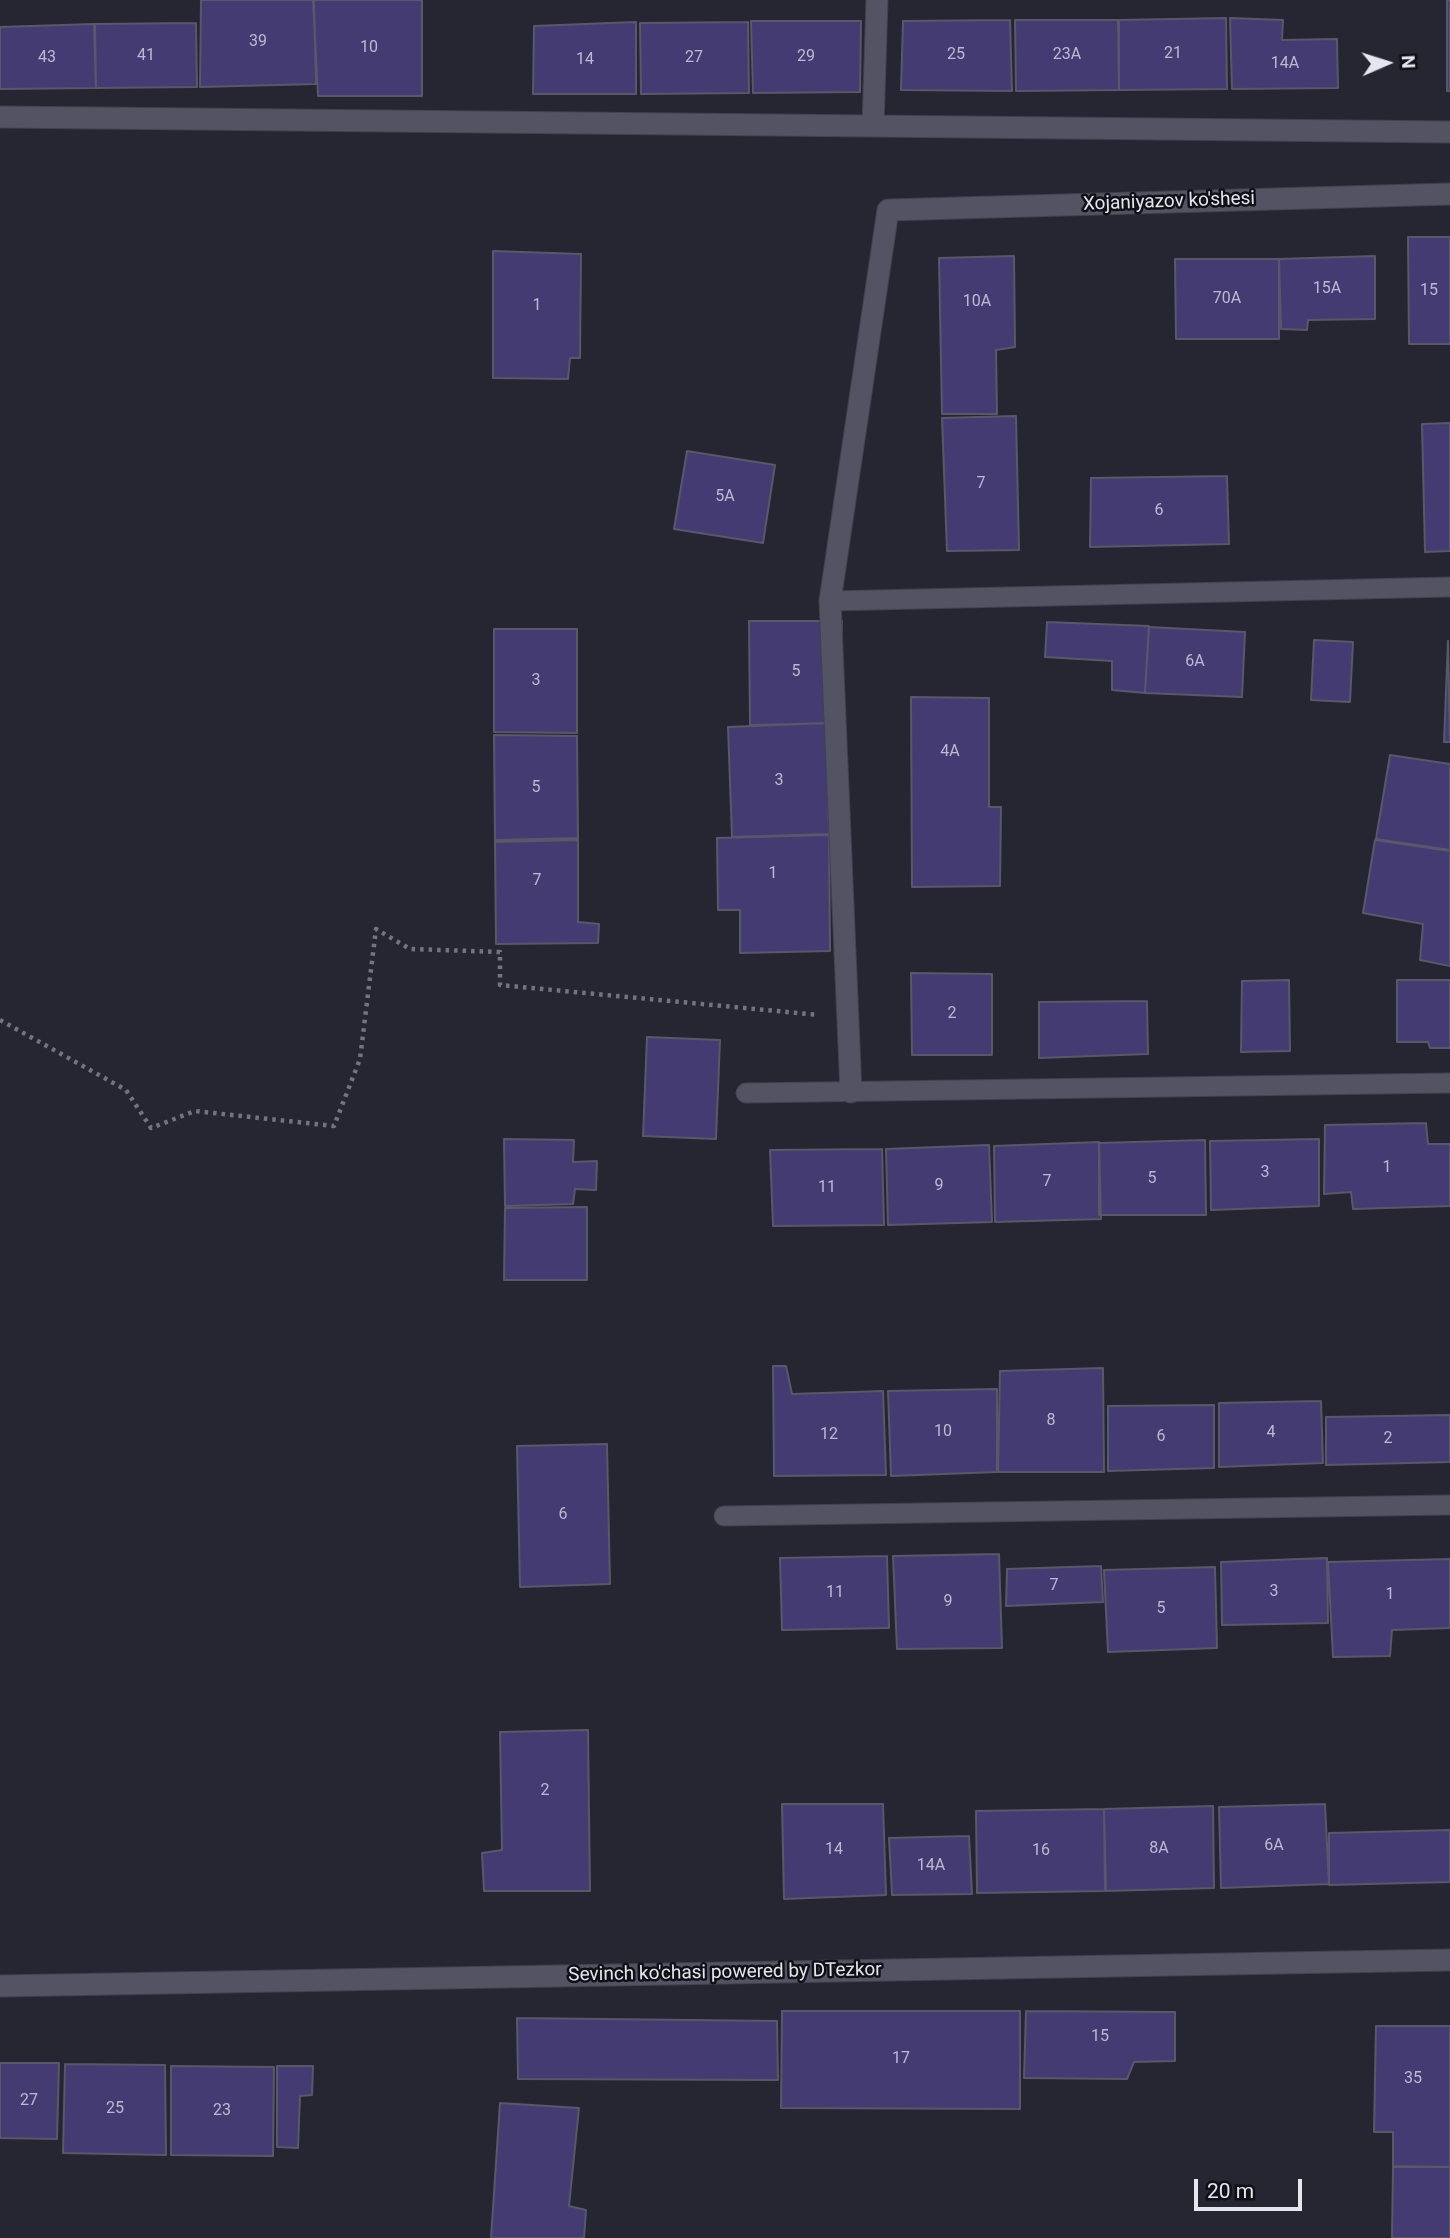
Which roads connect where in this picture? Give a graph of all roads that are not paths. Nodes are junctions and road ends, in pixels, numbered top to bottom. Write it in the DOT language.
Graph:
graph roads {
  1 [pos="877,0"];
  2 [pos="0,117"];
  3 [pos="873,126"];
  4 [pos="1450,132"];
  5 [pos="1450,194"];
  6 [pos="1450,587"];
  7 [pos="830,601"];
  8 [pos="1450,1083"];
  9 [pos="851,1092"];
  10 [pos="746,1093"];
  11 [pos="1450,1505"];
  12 [pos="724,1516"];
  13 [pos="1450,1960"];
  14 [pos="0,1986"];
  1 -- 3 [label="street"];
  2 -- 3 [label="street"];
  3 -- 4 [label="street"];
  5 -- 7 [label="street, Xojaniyazov ko'shesi"];
  6 -- 7 [label="lane"];
  7 -- 9 [label="street"];
  8 -- 9 [label="lane"];
  9 -- 10 [label="lane"];
  11 -- 12 [label="lane"];
  13 -- 14 [label="street, Sevinch ko'chasi powered by DTezkor"];
}
